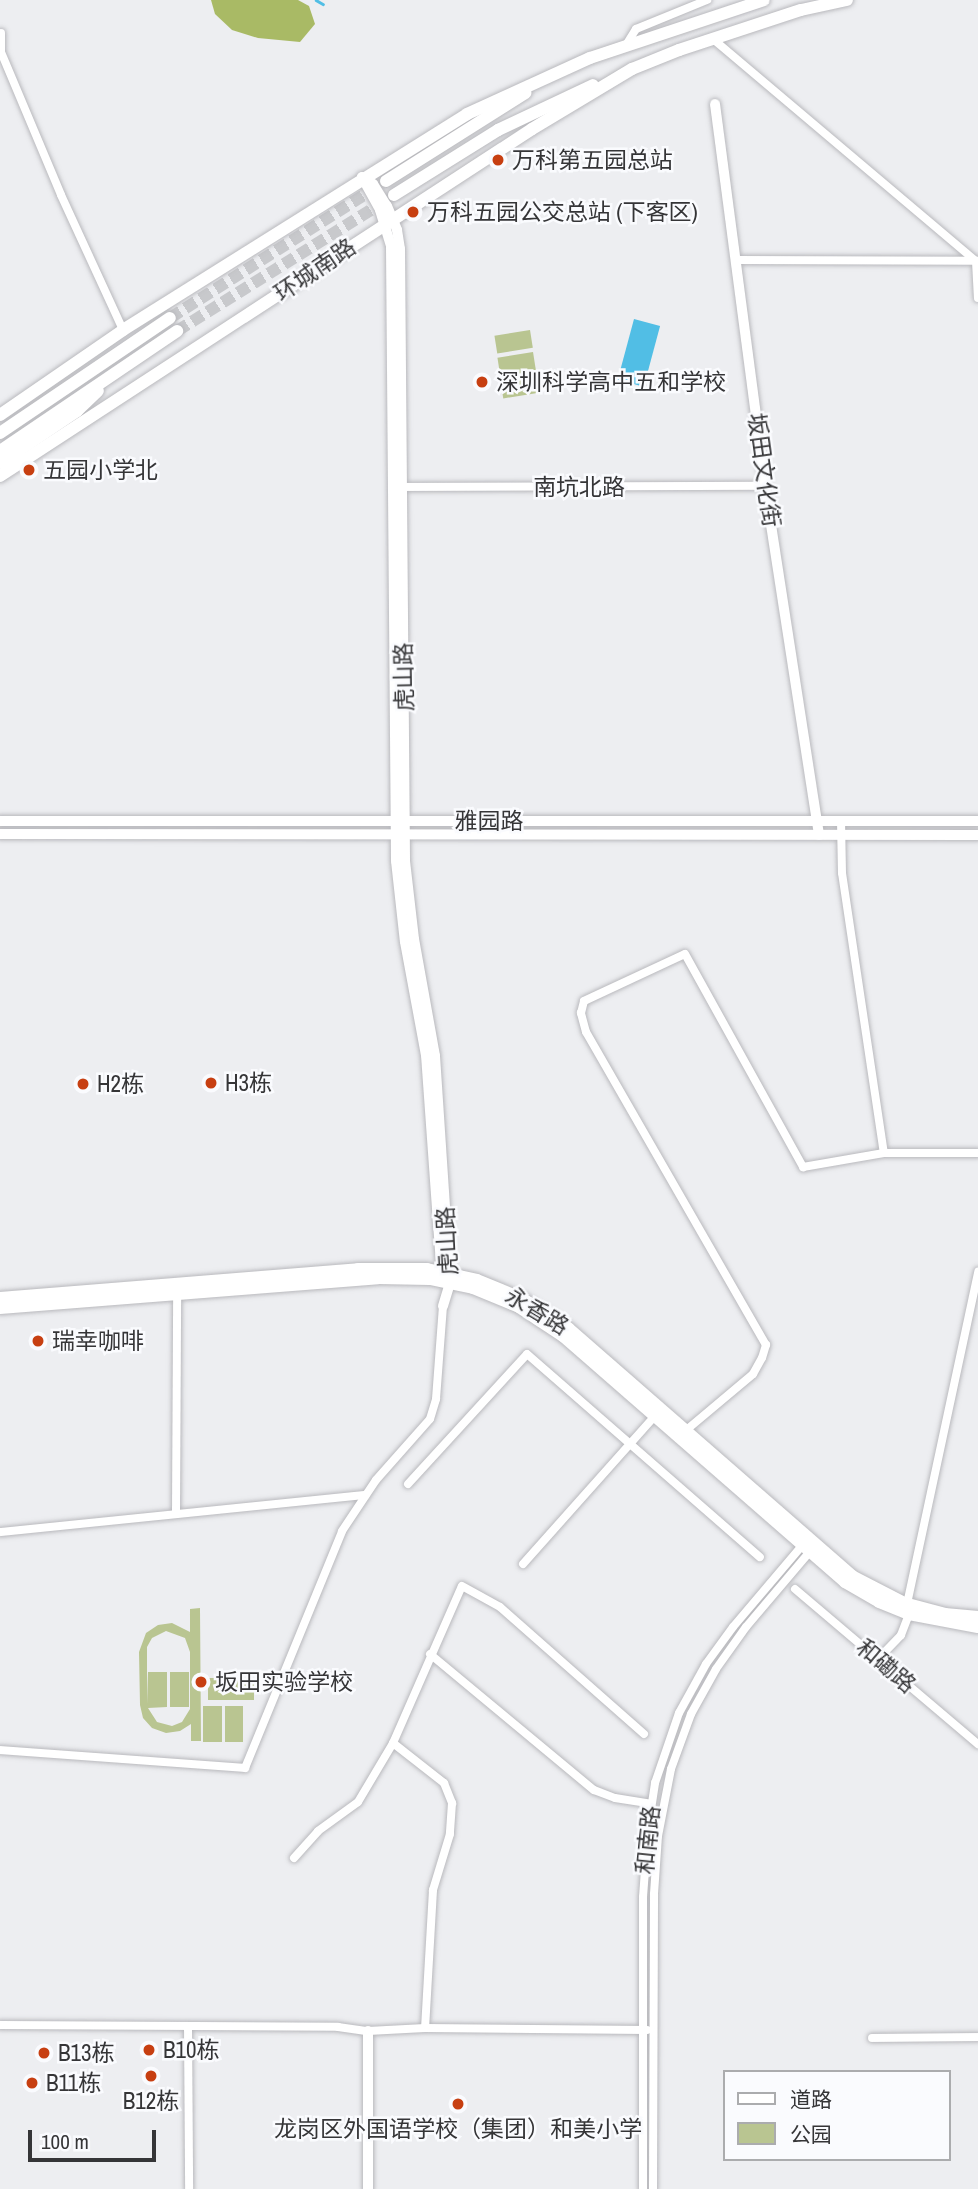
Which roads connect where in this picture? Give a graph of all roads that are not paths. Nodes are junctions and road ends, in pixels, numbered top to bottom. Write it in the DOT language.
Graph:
graph roads {
  1 [pos="706,0"];
  2 [pos="764,0"];
  3 [pos="848,0"];
  4 [pos="1,33"];
  5 [pos="713,39"];
  6 [pos="626,44"];
  7 [pos="590,58"];
  8 [pos="632,69"];
  9 [pos="715,104"];
  10 [pos="362,177"];
  11 [pos="386,181"];
  12 [pos="394,195"];
  13 [pos="389,221"];
  14 [pos="736,260"];
  15 [pos="977,261"];
  16 [pos="978,298"];
  17 [pos="170,318"];
  18 [pos="123,330"];
  19 [pos="177,331"];
  20 [pos="125,365"];
  21 [pos="83,376"];
  22 [pos="0,415"];
  23 [pos="0,424"];
  24 [pos="0,433"];
  25 [pos="0,451"];
  26 [pos="0,463"];
  27 [pos="0,476"];
  28 [pos="765,486"];
  29 [pos="397,487"];
  30 [pos="0,821"];
  31 [pos="400,821"];
  32 [pos="817,821"];
  33 [pos="841,821"];
  34 [pos="978,821"];
  35 [pos="0,834"];
  36 [pos="400,835"];
  37 [pos="819,835"];
  38 [pos="842,835"];
  39 [pos="978,835"];
  40 [pos="884,1153"];
  41 [pos="978,1153"];
  42 [pos="978,1272"];
  43 [pos="446,1277"];
  44 [pos="177,1294"];
  45 [pos="0,1298"];
  46 [pos="443,1306"];
  47 [pos="0,1308"];
  48 [pos="655,1416"];
  49 [pos="682,1434"];
  50 [pos="630,1444"];
  51 [pos="408,1484"];
  52 [pos="365,1495"];
  53 [pos="176,1514"];
  54 [pos="0,1532"];
  55 [pos="808,1546"];
  56 [pos="760,1558"];
  57 [pos="523,1564"];
  58 [pos="795,1589"];
  59 [pos="908,1609"];
  60 [pos="978,1617"];
  61 [pos="978,1627"];
  62 [pos="430,1654"];
  63 [pos="878,1659"];
  64 [pos="644,1734"];
  65 [pos="393,1743"];
  66 [pos="978,1744"];
  67 [pos="0,1751"];
  68 [pos="651,1804"];
  69 [pos="294,1857"];
  70 [pos="0,2025"];
  71 [pos="188,2026"];
  72 [pos="425,2028"];
  73 [pos="643,2030"];
  74 [pos="653,2030"];
  75 [pos="368,2031"];
  76 [pos="978,2037"];
  77 [pos="872,2038"];
  78 [pos="189,2189"];
  79 [pos="368,2189"];
  80 [pos="643,2189"];
  81 [pos="653,2189"];
  1 -- 6 [label="street"];
  2 -- 6 [label="main road"];
  3 -- 5 [label="main road, 环城南路"];
  4 -- 18 [label="street"];
  5 -- 8 [label="main road, 环城南路"];
  5 -- 15 [label="street"];
  6 -- 7 [label="main road"];
  7 -- 10 [label="main road"];
  7 -- 11 [label="main road"];
  8 -- 12 [label="main road, 环城南路"];
  8 -- 13 [label="main road, 环城南路"];
  9 -- 14 [label="street, 坂田文化街"];
  10 -- 13 [label="street, 虎山路"];
  10 -- 18 [label="main road"];
  13 -- 27 [label="main road, 环城南路"];
  13 -- 29 [label="street, 虎山路"];
  14 -- 15 [label="street"];
  14 -- 28 [label="street, 坂田文化街"];
  15 -- 16 [label="street"];
  17 -- 21 [label="main road"];
  18 -- 22 [label="main road"];
  19 -- 20 [label="main road"];
  20 -- 25 [label="main road"];
  20 -- 26 [label="main road"];
  21 -- 23 [label="main road"];
  21 -- 24 [label="main road"];
  28 -- 29 [label="street, 南坑北路"];
  28 -- 32 [label="street, 坂田文化街"];
  29 -- 31 [label="street, 虎山路"];
  30 -- 31 [label="main road, 雅园路"];
  31 -- 32 [label="main road, 雅园路"];
  31 -- 36 [label="street, 虎山路"];
  32 -- 33 [label="main road, 雅园路"];
  32 -- 37 [label="street, 坂田文化街"];
  33 -- 34 [label="main road, 雅园路"];
  33 -- 38 [label="street"];
  35 -- 36 [label="main road, 雅园路"];
  36 -- 37 [label="main road, 雅园路"];
  36 -- 43 [label="street, 虎山路"];
  37 -- 38 [label="main road, 雅园路"];
  38 -- 39 [label="main road, 雅园路"];
  38 -- 40 [label="street"];
  40 -- 41 [label="street"];
  40 -- 49 [label="street"];
  42 -- 59 [label="street"];
  43 -- 44 [label="main road, 永香路"];
  43 -- 45 [label="main road, 永香路"];
  43 -- 46 [label="street, 虎山路"];
  43 -- 48 [label="main road, 永香路"];
  43 -- 49 [label="main road, 永香路"];
  44 -- 47 [label="main road, 永香路"];
  44 -- 53 [label="street"];
  46 -- 52 [label="street"];
  48 -- 49 [label="main road, 永香路"];
  48 -- 50 [label="street"];
  49 -- 55 [label="main road, 永香路"];
  50 -- 51 [label="street"];
  50 -- 56 [label="street"];
  50 -- 57 [label="street"];
  52 -- 53 [label="street"];
  52 -- 67 [label="street"];
  53 -- 54 [label="street"];
  55 -- 59 [label="main road, 永香路"];
  55 -- 68 [label="street, 和南路"];
  55 -- 74 [label="street, 和南路"];
  58 -- 63 [label="street, 和磡路"];
  59 -- 60 [label="main road, 永香路"];
  59 -- 61 [label="main road, 永香路"];
  59 -- 63 [label="street"];
  62 -- 64 [label="street"];
  62 -- 65 [label="street"];
  62 -- 68 [label="street"];
  63 -- 66 [label="street, 和磡路"];
  65 -- 69 [label="street"];
  65 -- 72 [label="street"];
  68 -- 73 [label="street, 和南路"];
  70 -- 71 [label="street"];
  71 -- 75 [label="street"];
  71 -- 78 [label="street"];
  72 -- 73 [label="street"];
  72 -- 75 [label="street"];
  73 -- 74 [label="street"];
  73 -- 80 [label="street, 和南路"];
  74 -- 81 [label="street, 和南路"];
  75 -- 79 [label="street"];
  76 -- 77 [label="street"];
}
